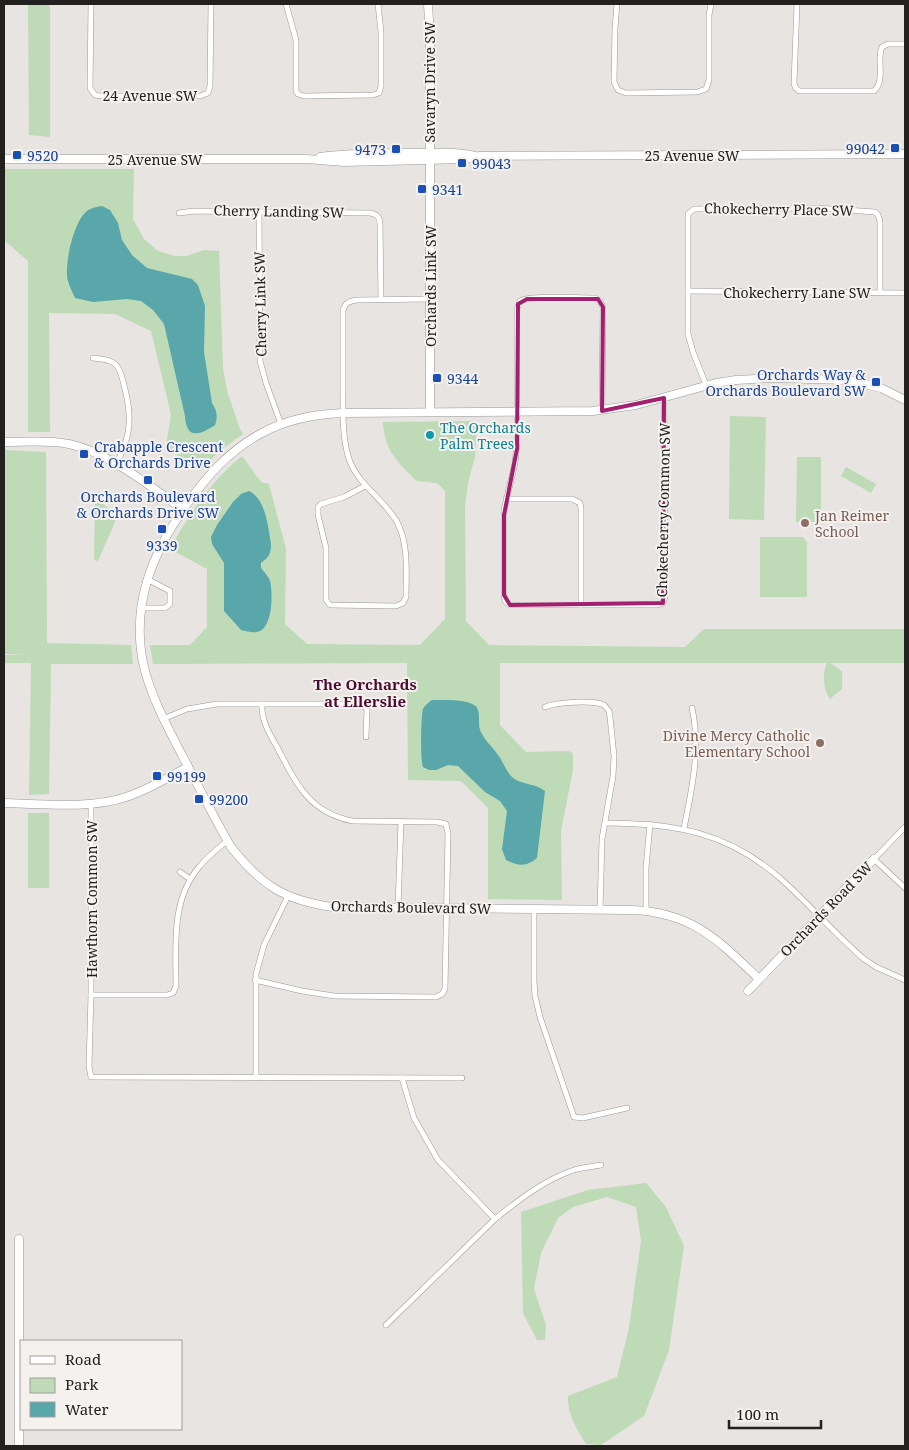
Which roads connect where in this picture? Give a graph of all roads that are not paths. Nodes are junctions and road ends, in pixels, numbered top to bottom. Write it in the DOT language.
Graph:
graph roads {
  1 [pos="91,4"];
  2 [pos="211,4"];
  3 [pos="286,4"];
  4 [pos="378,4"];
  5 [pos="428,4"];
  6 [pos="617,4"];
  7 [pos="711,4"];
  8 [pos="797,4"];
  9 [pos="905,44"];
  10 [pos="905,154"];
  11 [pos="430,156"];
  12 [pos="4,159"];
  13 [pos="259,211"];
  14 [pos="179,213"];
  15 [pos="688,290"];
  16 [pos="880,292"];
  17 [pos="905,293"];
  18 [pos="430,299"];
  19 [pos="380,300"];
  20 [pos="93,358"];
  21 [pos="706,385"];
  22 [pos="904,396"];
  23 [pos="664,398"];
  24 [pos="602,410"];
  25 [pos="430,412"];
  26 [pos="517,412"];
  27 [pos="344,413"];
  28 [pos="282,424"];
  29 [pos="4,442"];
  30 [pos="116,464"];
  31 [pos="365,486"];
  32 [pos="506,499"];
  33 [pos="183,509"];
  34 [pos="147,579"];
  35 [pos="581,605"];
  36 [pos="141,608"];
  37 [pos="262,704"];
  38 [pos="545,707"];
  39 [pos="692,708"];
  40 [pos="163,719"];
  41 [pos="366,737"];
  42 [pos="188,766"];
  43 [pos="4,804"];
  44 [pos="91,804"];
  45 [pos="401,821"];
  46 [pos="605,823"];
  47 [pos="650,824"];
  48 [pos="905,827"];
  49 [pos="684,828"];
  50 [pos="227,840"];
  51 [pos="874,859"];
  52 [pos="180,872"];
  53 [pos="190,879"];
  54 [pos="905,888"];
  55 [pos="288,896"];
  56 [pos="398,908"];
  57 [pos="446,908"];
  58 [pos="534,909"];
  59 [pos="600,910"];
  60 [pos="646,911"];
  61 [pos="818,916"];
  62 [pos="759,979"];
  63 [pos="254,980"];
  64 [pos="905,980"];
  65 [pos="748,991"];
  66 [pos="91,995"];
  67 [pos="256,1077"];
  68 [pos="402,1078"];
  69 [pos="462,1078"];
  70 [pos="627,1108"];
  71 [pos="601,1166"];
  72 [pos="495,1219"];
  73 [pos="19,1239"];
  74 [pos="386,1325"];
  75 [pos="19,1446"];
  1 -- 2 [label="street, 24 Avenue SW"];
  3 -- 4 [label="street"];
  5 -- 11 [label="street, Savaryn Drive SW"];
  6 -- 7 [label="street"];
  8 -- 9 [label="street"];
  10 -- 11 [label="street, 25 Avenue SW"];
  11 -- 12 [label="street, 25 Avenue SW"];
  11 -- 18 [label="street, Orchards Link SW"];
  13 -- 14 [label="street, Cherry Landing SW"];
  13 -- 19 [label="street, Cherry Landing SW"];
  13 -- 28 [label="street, Cherry Link SW"];
  15 -- 16 [label="street, Chokecherry Lane SW"];
  15 -- 16 [label="street, Chokecherry Place SW"];
  15 -- 21 [label="street, Chokecherry Place SW"];
  16 -- 17 [label="street, Chokecherry Lane SW"];
  18 -- 19 [label="street"];
  18 -- 25 [label="street, Orchards Link SW"];
  19 -- 27 [label="street"];
  20 -- 30 [label="street"];
  21 -- 22 [label="street, Orchards Boulevard SW"];
  21 -- 23 [label="street, Orchards Boulevard SW"];
  23 -- 24 [label="street, Orchards Boulevard SW"];
  23 -- 35 [label="street, Chokecherry Common SW"];
  24 -- 26 [label="street, Orchards Boulevard SW"];
  24 -- 26 [label="street, Chokecherry Common SW"];
  25 -- 26 [label="street, Orchards Boulevard SW"];
  25 -- 27 [label="street, Orchards Boulevard SW"];
  26 -- 32 [label="street, Chokecherry Common SW"];
  27 -- 28 [label="street, Orchards Boulevard SW"];
  27 -- 31 [label="street"];
  28 -- 33 [label="street, Orchards Boulevard SW"];
  29 -- 30 [label="street"];
  30 -- 33 [label="street"];
  31 -- 31 [label="street"];
  32 -- 35 [label="street"];
  32 -- 35 [label="street, Chokecherry Common SW"];
  33 -- 34 [label="street, Orchards Boulevard SW"];
  34 -- 36 [label="street, Orchards Boulevard SW"];
  34 -- 36 [label="street"];
  36 -- 40 [label="street, Orchards Boulevard SW"];
  37 -- 40 [label="street"];
  37 -- 41 [label="street"];
  37 -- 45 [label="street"];
  38 -- 46 [label="street"];
  39 -- 49 [label="street"];
  40 -- 42 [label="street, Orchards Boulevard SW"];
  42 -- 44 [label="street"];
  42 -- 50 [label="street, Orchards Boulevard SW"];
  43 -- 44 [label="street"];
  44 -- 66 [label="street, Hawthorn Common SW"];
  45 -- 56 [label="street"];
  45 -- 57 [label="street"];
  46 -- 47 [label="street"];
  46 -- 59 [label="street"];
  47 -- 49 [label="street"];
  47 -- 60 [label="street"];
  48 -- 51 [label="street, Orchards Road SW"];
  49 -- 61 [label="street"];
  50 -- 53 [label="street"];
  50 -- 55 [label="street, Orchards Boulevard SW"];
  51 -- 54 [label="street"];
  51 -- 61 [label="street, Orchards Road SW"];
  52 -- 53 [label="street"];
  53 -- 66 [label="street"];
  55 -- 56 [label="street, Orchards Boulevard SW"];
  55 -- 63 [label="street"];
  56 -- 57 [label="street, Orchards Boulevard SW"];
  57 -- 58 [label="street, Orchards Boulevard SW"];
  57 -- 63 [label="street"];
  58 -- 59 [label="street, Orchards Boulevard SW"];
  58 -- 70 [label="street"];
  59 -- 60 [label="street, Orchards Boulevard SW"];
  60 -- 62 [label="street, Orchards Boulevard SW"];
  61 -- 62 [label="street, Orchards Road SW"];
  61 -- 64 [label="street"];
  62 -- 65 [label="street, Orchards Road SW"];
  63 -- 67 [label="street"];
  66 -- 67 [label="street, Hawthorn Common SW"];
  67 -- 68 [label="street"];
  68 -- 69 [label="street"];
  68 -- 72 [label="street"];
  71 -- 72 [label="street"];
  72 -- 74 [label="street"];
  73 -- 75 [label="street"];
}
